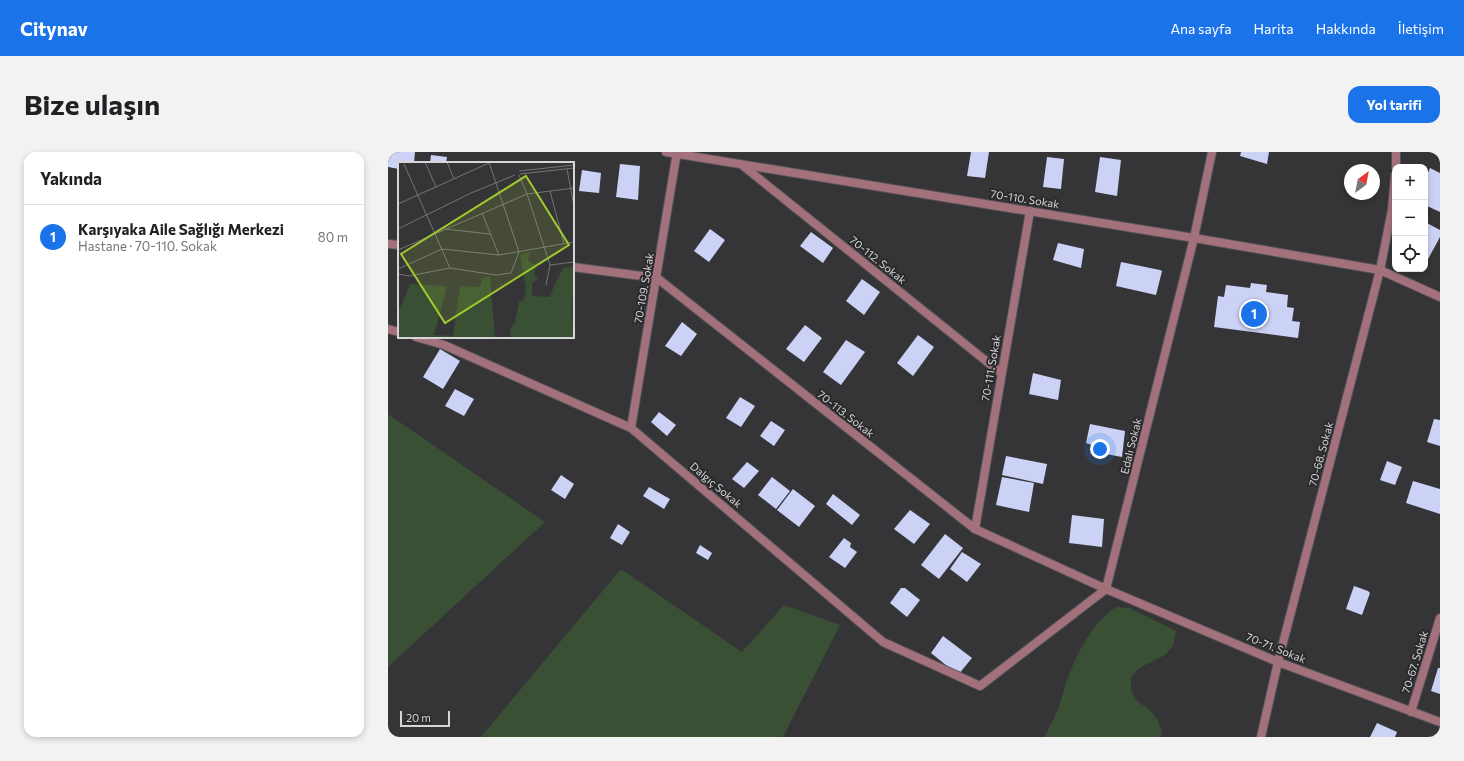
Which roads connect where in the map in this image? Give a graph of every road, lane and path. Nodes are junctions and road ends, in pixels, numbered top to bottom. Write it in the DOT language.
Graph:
graph roads {
  1 [pos="666,152"];
  2 [pos="1212,152"];
  3 [pos="1396,152"];
  4 [pos="677,153"];
  5 [pos="742,164"];
  6 [pos="1396,164"];
  7 [pos="1393,200"];
  8 [pos="1030,211"];
  9 [pos="1194,238"];
  10 [pos="388,244"];
  11 [pos="398,245"];
  12 [pos="574,268"];
  13 [pos="1380,270"];
  14 [pos="657,278"];
  15 [pos="1440,297"];
  16 [pos="388,329"];
  17 [pos="398,332"];
  18 [pos="420,338"];
  19 [pos="1001,373"];
  20 [pos="631,428"];
  21 [pos="975,529"];
  22 [pos="1106,589"];
  23 [pos="1440,618"];
  24 [pos="1278,662"];
  25 [pos="1411,712"];
  26 [pos="1440,722"];
  27 [pos="1261,737"];
  1 -- 4 [label="street, 70-110. Sokak"];
  2 -- 9 [label="street, Edalı Sokak"];
  3 -- 6 [label="street"];
  4 -- 5 [label="street, 70-110. Sokak"];
  4 -- 14 [label="street, 70-109. Sokak"];
  5 -- 8 [label="street, 70-110. Sokak"];
  5 -- 19 [label="street, 70-112. Sokak"];
  7 -- 13 [label="street, 70-68. Sokak"];
  8 -- 9 [label="street, 70-110. Sokak"];
  8 -- 19 [label="street, 70-111. Sokak"];
  9 -- 13 [label="street, 70-110. Sokak"];
  9 -- 22 [label="street, Edalı Sokak"];
  10 -- 11 [label="street"];
  12 -- 14 [label="street"];
  13 -- 15 [label="street, 70-110. Sokak"];
  13 -- 24 [label="street, 70-68. Sokak"];
  14 -- 20 [label="street, 70-109. Sokak"];
  14 -- 21 [label="street, 70-113. Sokak"];
  16 -- 17 [label="street"];
  18 -- 20 [label="street, Dalgıç Sokak"];
  19 -- 21 [label="street, 70-111. Sokak"];
  20 -- 22 [label="street, Dalgıç Sokak"];
  21 -- 22 [label="street, 70-113. Sokak"];
  22 -- 24 [label="street, 70-71. Sokak"];
  23 -- 25 [label="street, 70-67. Sokak"];
  24 -- 25 [label="street, 70-71. Sokak"];
  24 -- 27 [label="street, 70-68. Sokak"];
  25 -- 26 [label="street, 70-71. Sokak"];
}
